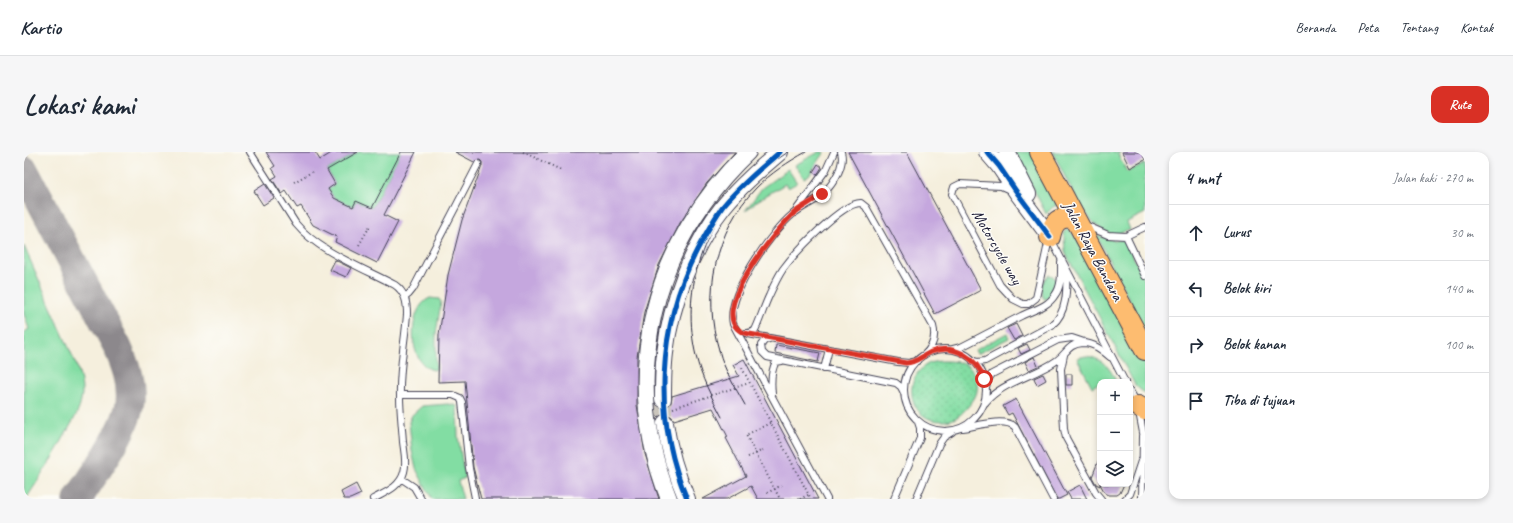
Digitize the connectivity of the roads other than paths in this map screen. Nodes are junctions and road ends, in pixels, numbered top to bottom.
1 (250, 152) edge
2 (748, 152) edge
3 (780, 152) edge
4 (834, 152) edge
5 (840, 152) edge
6 (987, 152) edge
7 (1007, 152) edge
8 (1040, 152) edge
9 (478, 164) dead end
10 (1018, 194) junction
11 (793, 214) junction
12 (1076, 220) junction
13 (1145, 227) edge
14 (1126, 236) junction
15 (1050, 237) junction
16 (1060, 258) junction
17 (1065, 268) junction
18 (1145, 276) edge
19 (405, 297) junction
20 (735, 327) junction
21 (746, 333) junction
22 (773, 339) junction
23 (1090, 344) junction
24 (828, 349) junction
25 (950, 350) junction
26 (1145, 350) edge
27 (1064, 354) junction
28 (924, 355) junction
29 (917, 360) junction
30 (972, 360) junction
31 (1113, 360) junction
32 (783, 361) junction
33 (824, 369) junction
34 (1123, 379) edge
35 (986, 388) junction
36 (400, 395) junction
37 (905, 396) junction
38 (773, 398) junction
39 (1140, 406) edge
40 (982, 408) junction
41 (916, 419) junction
42 (959, 429) junction
43 (1144, 438) edge
44 (1143, 455) junction
45 (402, 479) junction
46 (475, 498) dead end
47 (374, 499) edge
48 (421, 499) edge
49 (669, 499) edge
50 (687, 499) edge
51 (828, 499) edge
52 (894, 499) edge
53 (916, 499) edge
54 (1053, 499) edge
55 (1101, 499) edge
56 (1125, 499) edge
57 (1142, 499) edge

1 - 19 lane
2 - 49 street
3 - 50 street
4 - 11 lane
5 - 11 lane
6 - 10 street
7 - 15 street
8 - 12 main road, Jalan Raya Bandara
9 - 19 lane
10 - 15 street
10 - 15 lane, Motorcycle way
11 - 20 lane
12 - 14 lane
12 - 15 main road
12 - 26 main road, Jalan Raya Bandara
13 - 14 lane
14 - 18 lane
15 - 16 lane
16 - 17 lane
16 - 25 lane
17 - 30 lane
17 - 31 lane
19 - 36 lane
20 - 21 lane
20 - 38 lane
21 - 22 lane
21 - 28 lane
22 - 24 lane
22 - 32 lane
23 - 27 lane
23 - 31 lane
23 - 35 lane
24 - 29 lane
24 - 33 lane
25 - 28 lane
25 - 30 lane
27 - 40 lane
27 - 55 lane
28 - 29 lane
29 - 37 lane
30 - 35 lane
31 - 34 lane
32 - 33 lane
32 - 38 lane
33 - 37 lane
35 - 40 lane
36 - 45 lane
36 - 46 lane
37 - 41 lane
38 - 51 lane
39 - 43 lane
40 - 42 lane
41 - 42 lane
41 - 52 lane
42 - 53 lane
42 - 54 lane
43 - 44 lane
44 - 56 lane
44 - 57 lane
45 - 47 lane
45 - 48 lane

